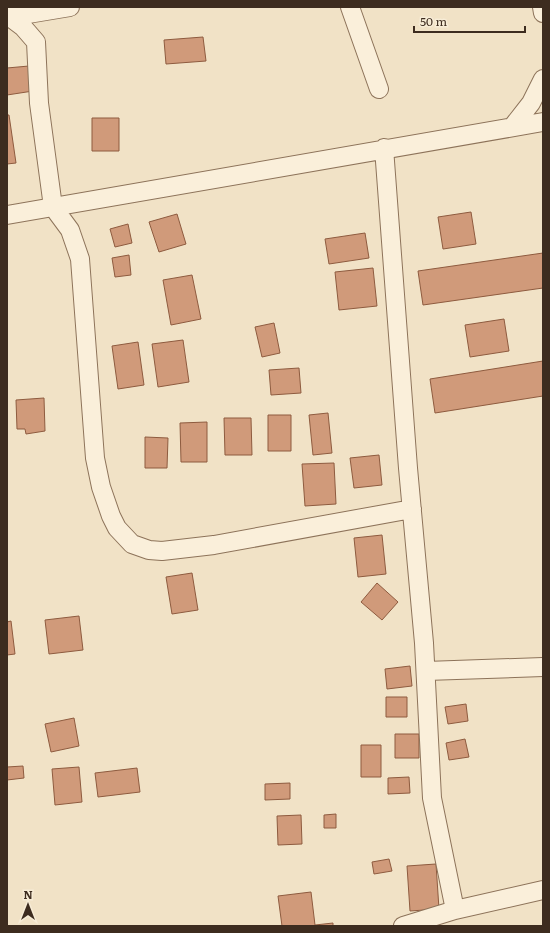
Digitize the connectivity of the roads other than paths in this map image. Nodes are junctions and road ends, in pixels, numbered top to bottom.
1 (70, 7) edge
2 (350, 7) edge
3 (542, 7) edge
4 (543, 13) edge
5 (8, 16) edge
6 (543, 79) edge
7 (379, 89) dead end
8 (543, 122) edge
9 (513, 126) junction
10 (384, 148) junction
11 (53, 207) junction
12 (7, 215) edge
13 (412, 509) junction
14 (543, 667) edge
15 (426, 671) junction
16 (543, 890) edge
17 (455, 910) junction
18 (403, 926) edge

1 - 5 street
2 - 7 street
3 - 4 street
5 - 11 street
6 - 9 street
8 - 9 street
9 - 10 street
10 - 11 street
10 - 13 street
11 - 12 street
11 - 13 street
13 - 15 street
14 - 15 street
15 - 17 street
16 - 17 street
17 - 18 street

